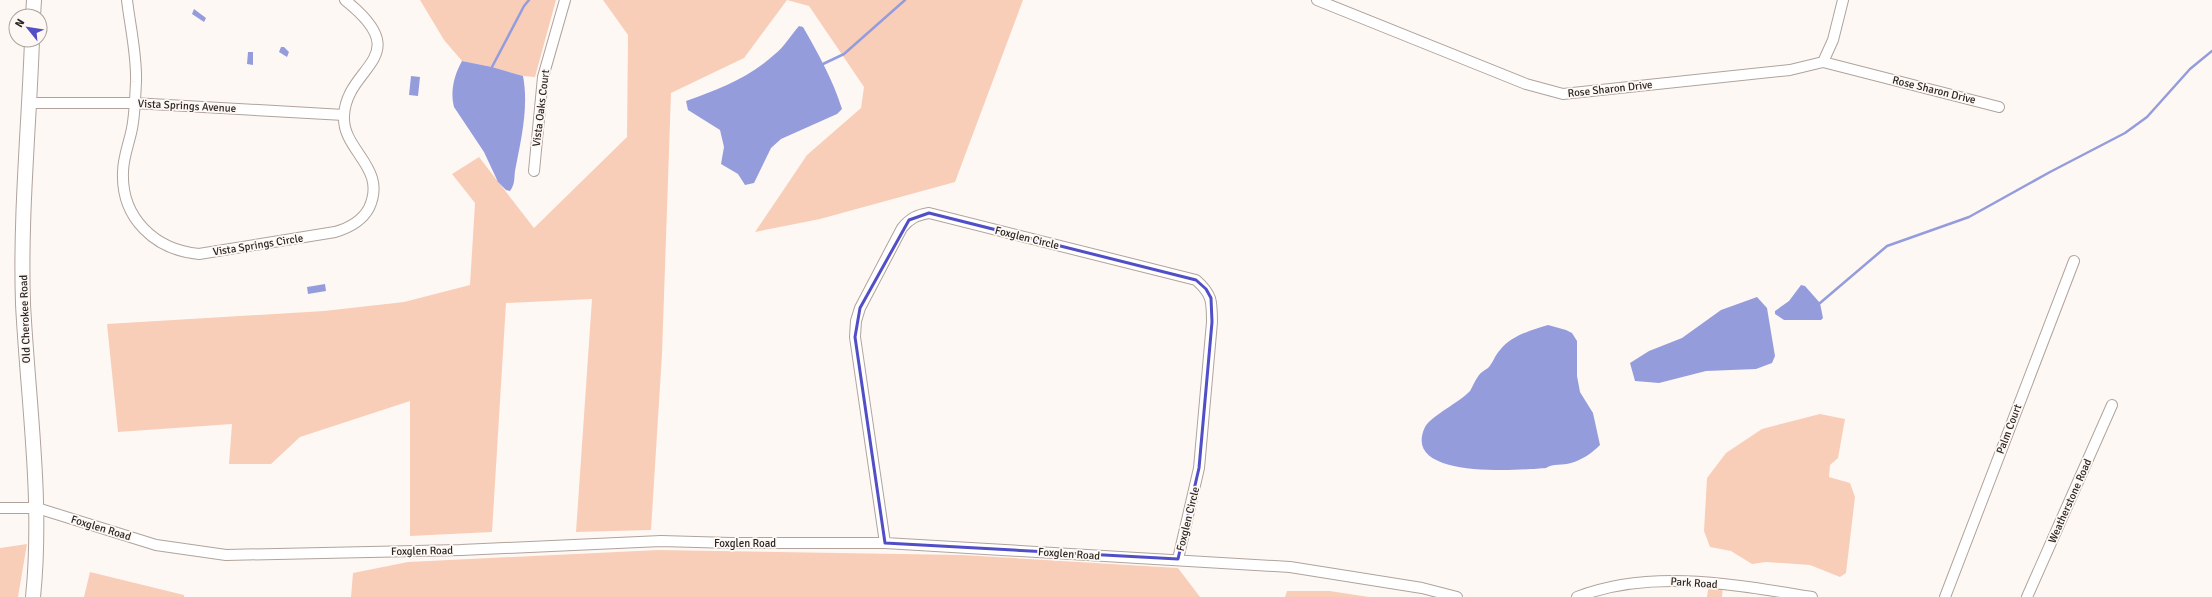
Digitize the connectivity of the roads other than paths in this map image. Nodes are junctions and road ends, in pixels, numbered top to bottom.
1 (126, 0) edge
2 (345, 0) edge
3 (565, 0) edge
4 (1317, 0) edge
5 (1844, 0) edge
6 (32, 48) edge
7 (1823, 62) junction
8 (30, 103) junction
9 (133, 103) junction
10 (1999, 107) dead end
11 (344, 115) junction
12 (534, 171) dead end
13 (2074, 261) dead end
14 (2112, 405) dead end
15 (0, 508) edge
16 (37, 508) junction
17 (885, 543) junction
18 (1178, 560) junction
19 (33, 597) edge
20 (1457, 597) edge
21 (1577, 597) edge
22 (1812, 597) edge
23 (1945, 597) edge
24 (2027, 597) edge

1 - 9 street, Vista Springs Circle
2 - 11 street, Vista Springs Circle
3 - 12 street, Vista Oaks Court
4 - 7 street, Rose Sharon Drive
5 - 7 street
6 - 8 street, Old Cherokee Road
7 - 10 street, Rose Sharon Drive
8 - 9 street, Vista Springs Avenue
8 - 16 street, Old Cherokee Road
9 - 11 street, Vista Springs Avenue
9 - 11 street, Vista Springs Circle
13 - 23 street, Palm Court
14 - 24 street, Weatherstone Road
15 - 16 street, Foxglen Road
16 - 17 street, Foxglen Road
16 - 19 street, Old Cherokee Road
17 - 18 street, Foxglen Road
17 - 18 street, Foxglen Circle
18 - 20 street, Foxglen Road
21 - 22 street, Park Road

